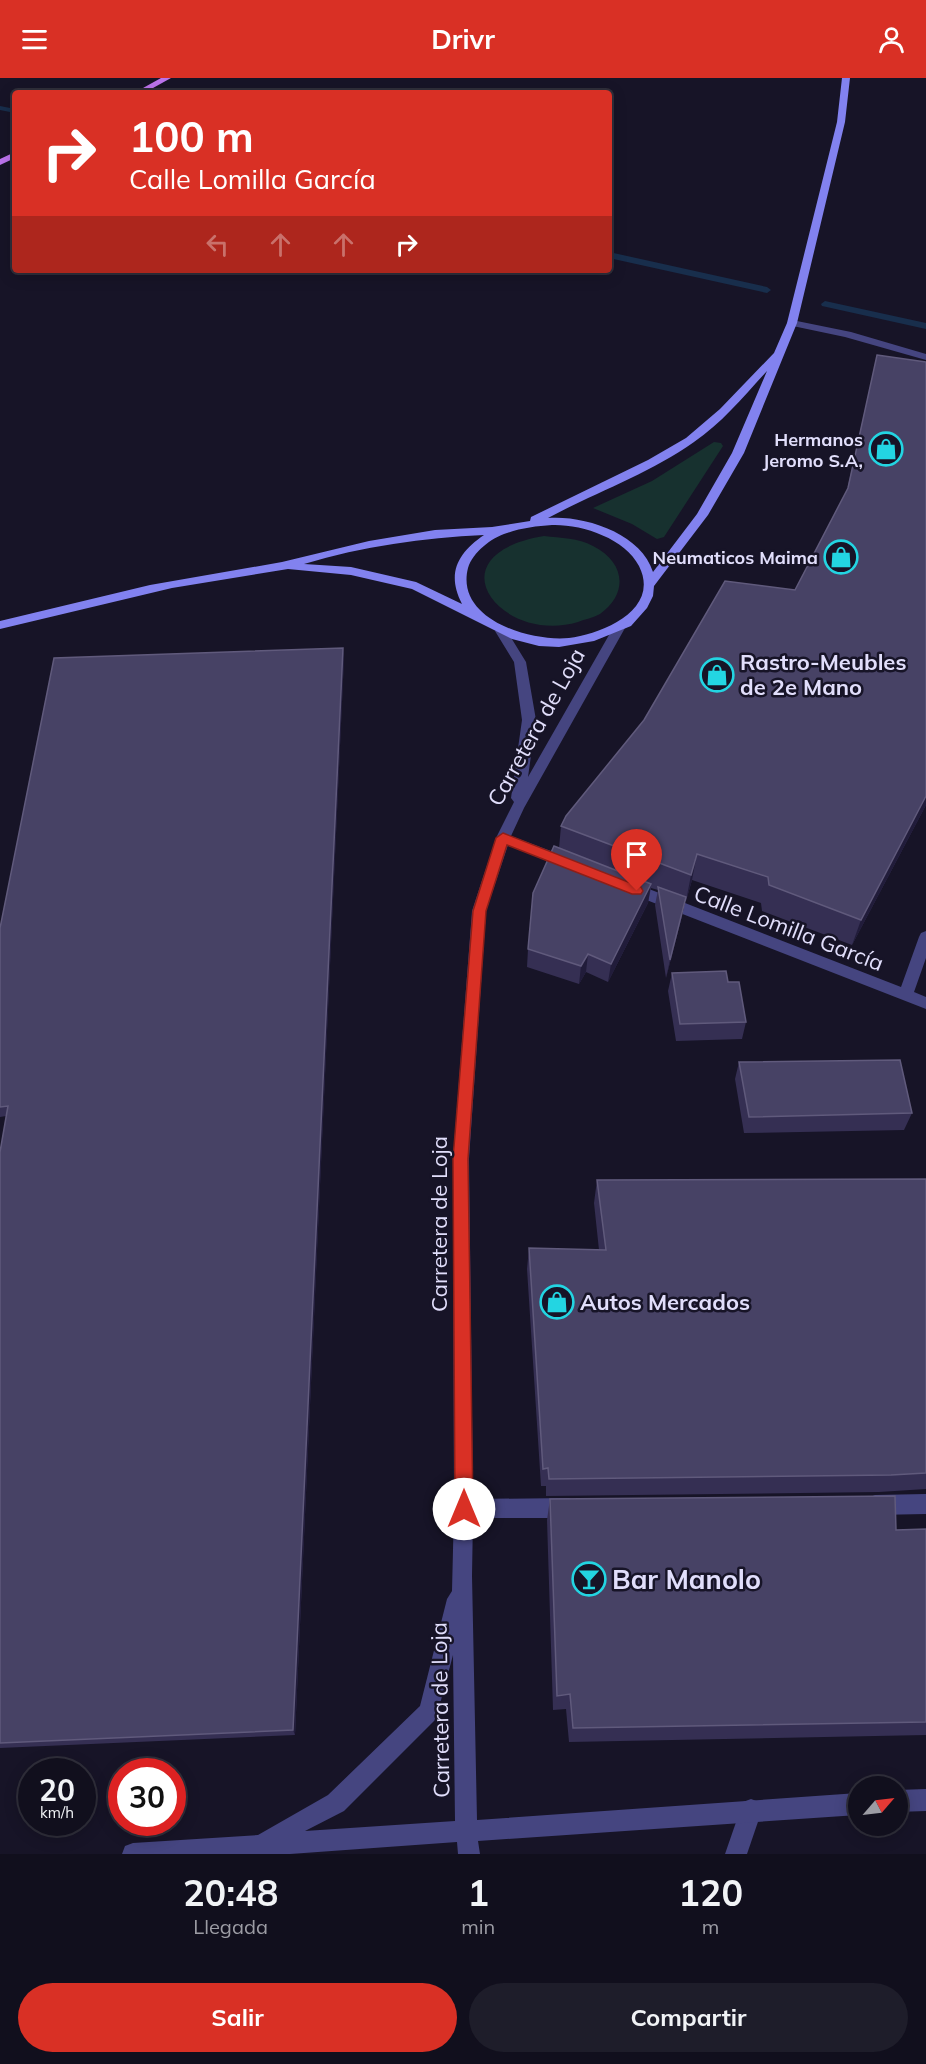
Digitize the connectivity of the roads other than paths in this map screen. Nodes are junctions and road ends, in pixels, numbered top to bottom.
1 (167, 78) edge
2 (846, 78) edge
3 (144, 90) edge
4 (792, 324) junction
5 (781, 350) junction
6 (926, 357) edge
7 (530, 522) junction
8 (502, 530) junction
9 (284, 566) junction
10 (649, 585) junction
11 (41, 614) junction
12 (478, 617) junction
13 (0, 625) edge
14 (619, 628) junction
15 (501, 631) junction
16 (0, 636) edge
17 (517, 808) junction
18 (503, 838) junction
19 (581, 869) edge
20 (614, 882) edge
21 (926, 937) edge
22 (905, 996) junction
23 (926, 1003) edge
24 (926, 1504) edge
25 (855, 1505) edge
26 (582, 1508) edge
27 (464, 1509) junction
28 (462, 1576) junction
29 (926, 1800) edge
30 (908, 1801) edge
31 (848, 1805) edge
32 (751, 1810) junction
33 (466, 1830) junction
34 (265, 1849) edge
35 (133, 1854) edge
36 (469, 1854) edge
37 (736, 1854) edge

1 - 3 main road
2 - 4 street
4 - 5 street
4 - 6 street
5 - 7 street
5 - 10 street
7 - 8 street
7 - 10 street
8 - 9 street
8 - 12 street
9 - 11 street
9 - 12 street
10 - 14 street
11 - 13 street
11 - 16 street
12 - 15 street
14 - 15 street
14 - 17 street, Carretera de Loja
15 - 17 street
17 - 18 street, Carretera de Loja
18 - 19 street
18 - 27 street, Carretera de Loja
20 - 22 street, Calle Lomilla García
21 - 22 street
22 - 23 street, Calle Lomilla García
24 - 25 street
26 - 27 street
27 - 28 street, Carretera de Loja
28 - 33 street, Carretera de Loja
28 - 34 street
29 - 30 street
31 - 32 street
32 - 33 street
32 - 37 street
33 - 34 street
33 - 36 street, Carretera de Loja
34 - 35 street

